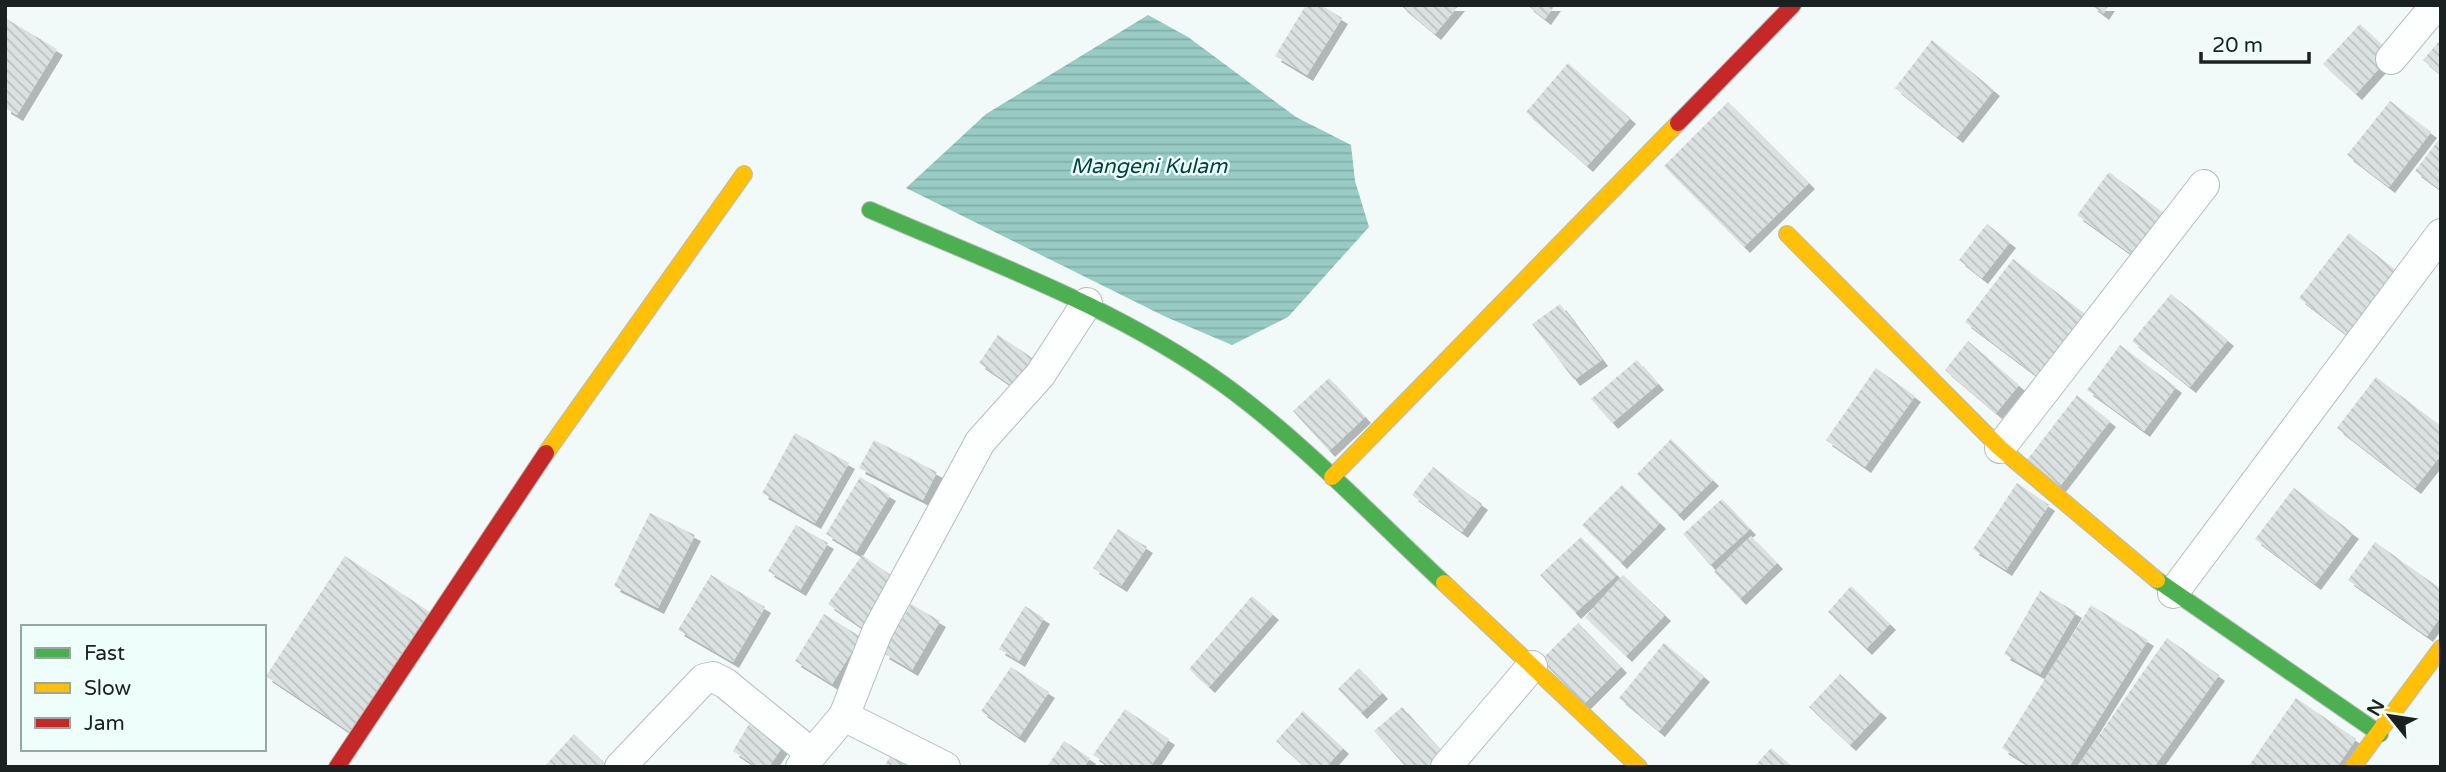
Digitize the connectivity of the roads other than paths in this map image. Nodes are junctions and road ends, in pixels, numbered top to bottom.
1 (1793, 5) edge
2 (2436, 5) edge
3 (2391, 58) dead end
4 (744, 174) dead end
5 (2204, 185) dead end
6 (870, 210) dead end
7 (1787, 234) dead end
8 (2441, 234) edge
9 (1087, 303) junction
10 (2000, 447) junction
11 (1332, 477) junction
12 (2173, 593) junction
13 (2441, 648) edge
14 (1532, 666) junction
15 (844, 716) junction
16 (2380, 734) junction
17 (806, 760) edge
18 (337, 767) edge
19 (621, 767) edge
20 (945, 767) edge
21 (1446, 767) edge
22 (1639, 767) edge
23 (2353, 767) edge

1 - 11 street
2 - 3 street
4 - 18 street
5 - 10 street
6 - 9 street
7 - 10 street
8 - 12 street
9 - 11 street
9 - 15 street
10 - 12 street
11 - 14 street
12 - 16 street
13 - 16 street
14 - 21 street
14 - 22 street
15 - 17 street
15 - 20 street
16 - 23 street
17 - 19 street

